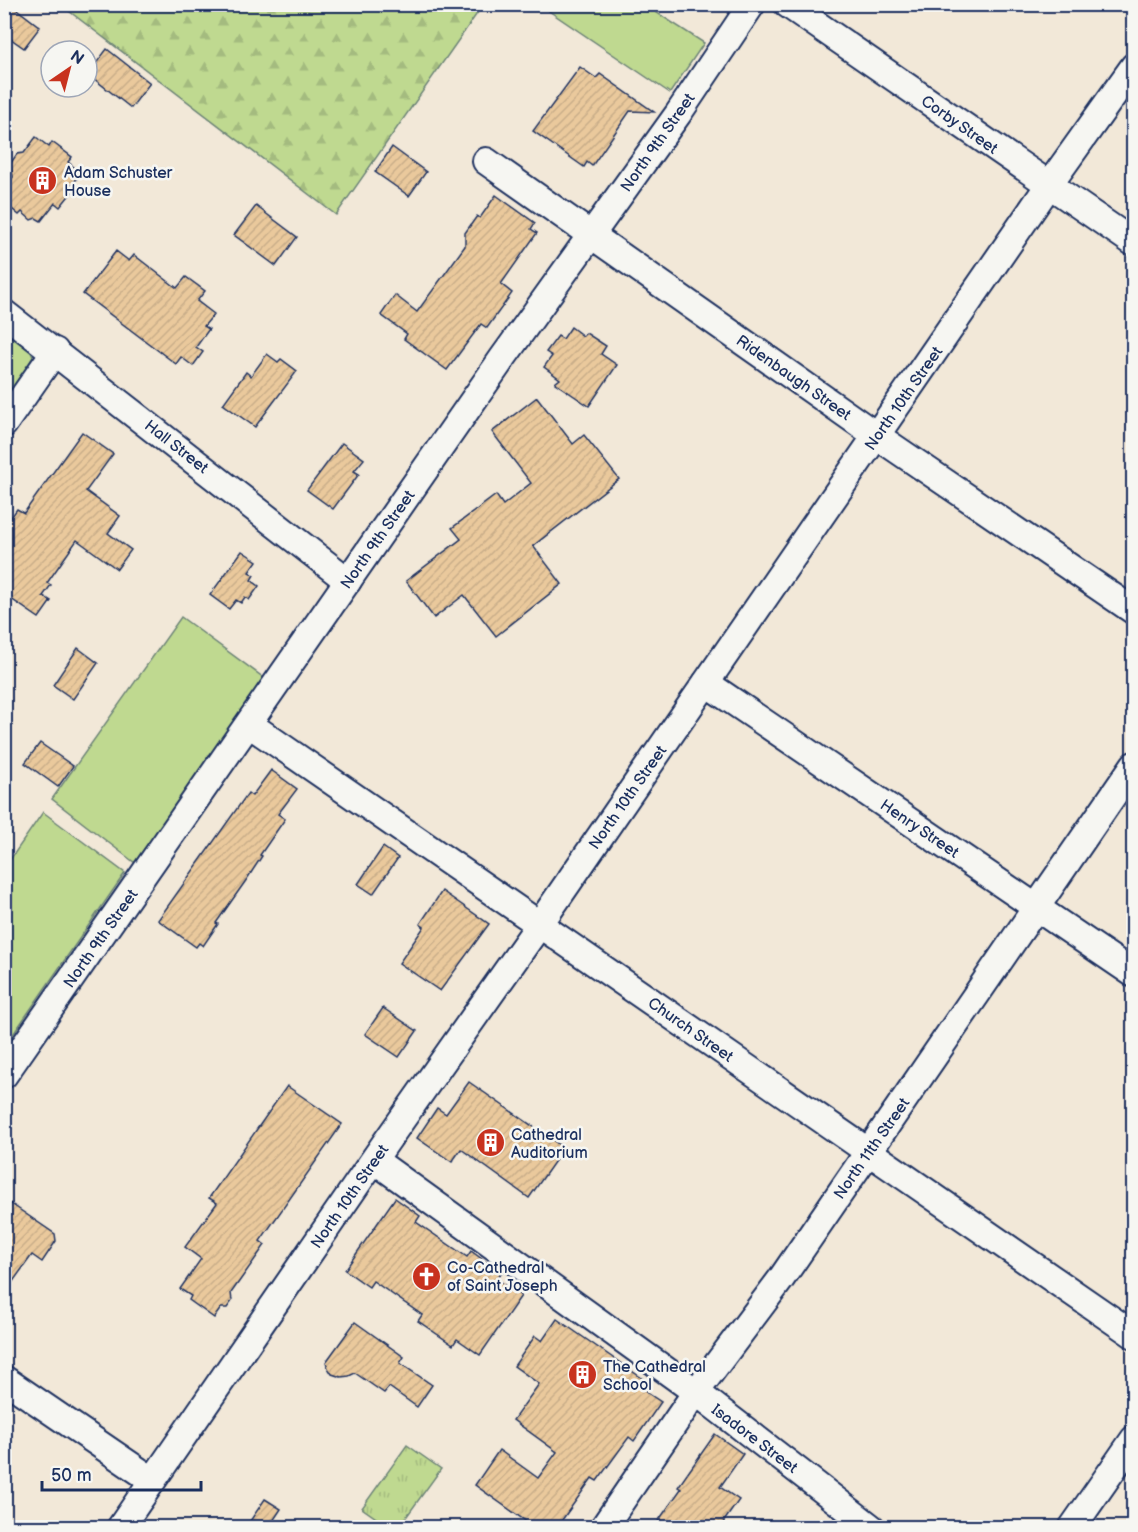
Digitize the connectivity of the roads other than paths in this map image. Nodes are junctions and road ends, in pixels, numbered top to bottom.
1 (752, 4) edge
2 (787, 4) edge
3 (1134, 66) edge
4 (486, 162) dead end
5 (1049, 185) junction
6 (591, 234) junction
7 (1134, 243) edge
8 (4, 313) edge
9 (54, 351) junction
10 (4, 424) edge
11 (877, 436) junction
12 (348, 580) junction
13 (1134, 611) edge
14 (706, 683) junction
15 (249, 724) junction
16 (1134, 765) edge
17 (1036, 908) junction
18 (539, 924) junction
19 (1134, 974) edge
20 (4, 1075) edge
21 (868, 1151) junction
22 (374, 1160) junction
23 (1134, 1335) edge
24 (4, 1379) edge
25 (696, 1392) junction
26 (1134, 1439) edge
27 (152, 1480) junction
28 (120, 1527) edge
29 (603, 1527) edge
30 (872, 1527) edge
31 (1072, 1527) edge

1 - 6 street, North 9th Street
2 - 5 street, Corby Street
3 - 5 street, North 10th Street
4 - 6 street, Ridenbaugh Street
5 - 7 street, Corby Street
5 - 11 street, North 10th Street
6 - 11 street, Ridenbaugh Street
6 - 12 street, North 9th Street
8 - 9 street, Hall Street
9 - 10 street
9 - 12 street, Hall Street
11 - 13 street, Ridenbaugh Street
11 - 14 street, North 10th Street
12 - 15 street, North 9th Street
14 - 17 street, Henry Street
14 - 18 street, North 10th Street
15 - 18 street, Church Street
15 - 20 street, North 9th Street
16 - 17 street, North 11th Street
17 - 19 street, Henry Street
17 - 21 street, North 11th Street
18 - 21 street, Church Street
18 - 22 street, North 10th Street
21 - 23 street, Church Street
21 - 25 street, North 11th Street
22 - 25 street, Isadore Street
22 - 27 street, North 10th Street
24 - 27 street
25 - 29 street, North 11th Street
25 - 30 street, Isadore Street
26 - 31 street
27 - 28 street, North 10th Street

